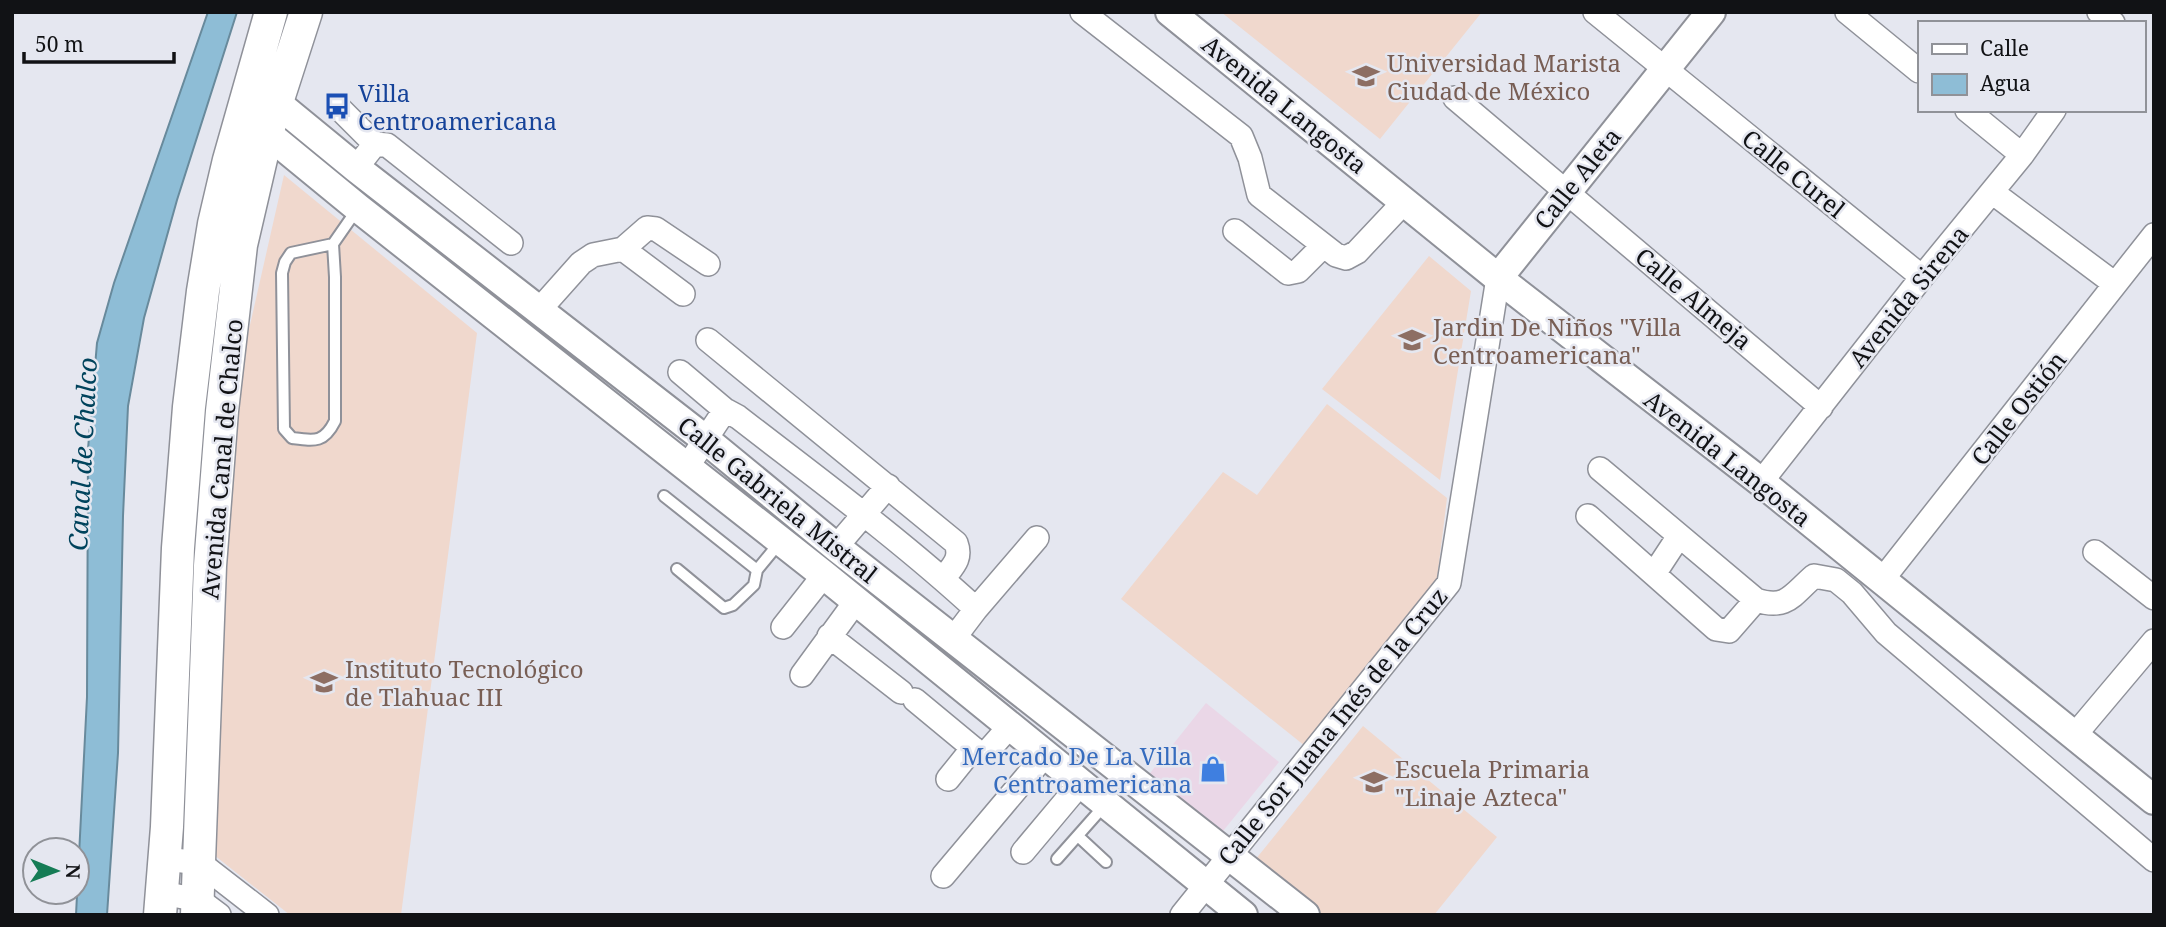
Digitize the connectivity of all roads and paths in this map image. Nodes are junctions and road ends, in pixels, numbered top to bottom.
1 (271, 12) edge
2 (306, 12) edge
3 (1082, 12) edge
4 (1170, 12) edge
5 (1595, 12) edge
6 (1711, 12) edge
7 (1847, 12) edge
8 (1665, 69) junction
9 (1918, 70) edge
10 (246, 98) junction
11 (1455, 98) dead end
12 (276, 102) junction
13 (337, 106) dead end
14 (1969, 112) edge
15 (2053, 112) edge
16 (267, 133) junction
17 (375, 144) junction
18 (2022, 155) junction
19 (356, 168) junction
20 (1566, 190) junction
21 (1992, 192) junction
22 (1405, 201) junction
23 (358, 208) junction
24 (1235, 230) dead end
25 (2154, 234) edge
26 (511, 243) dead end
27 (333, 244) junction
28 (1323, 246) junction
29 (623, 249) junction
30 (708, 264) dead end
31 (1922, 277) junction
32 (1497, 278) junction
33 (2115, 284) junction
34 (683, 294) dead end
35 (540, 310) junction
36 (708, 340) dead end
37 (680, 372) dead end
38 (761, 385) junction
39 (1821, 407) junction
40 (732, 414) junction
41 (706, 440) junction
42 (687, 467) junction
43 (1600, 469) dead end
44 (1761, 482) junction
45 (888, 486) junction
46 (664, 496) dead end
47 (863, 514) junction
48 (1588, 516) dead end
49 (1679, 536) junction
50 (1037, 538) dead end
51 (780, 542) junction
52 (836, 547) junction
53 (2095, 552) dead end
54 (677, 569) dead end
55 (757, 570) junction
56 (1654, 574) junction
57 (824, 575) junction
58 (943, 579) junction
59 (1882, 580) junction
60 (2154, 598) edge
61 (1756, 600) junction
62 (856, 601) junction
63 (976, 609) junction
64 (783, 626) dead end
65 (829, 636) junction
66 (954, 638) junction
67 (2154, 641) edge
68 (802, 675) dead end
69 (1010, 726) junction
70 (2074, 736) junction
71 (973, 748) junction
72 (1045, 755) junction
73 (948, 779) dead end
74 (1080, 784) junction
75 (2154, 800) edge
76 (1106, 804) junction
77 (1079, 837) junction
78 (1023, 852) dead end
79 (1229, 853) junction
80 (165, 859) junction
81 (1057, 859) dead end
82 (2154, 860) edge
83 (1106, 862) dead end
84 (200, 863) junction
85 (943, 876) dead end
86 (1205, 885) junction
87 (161, 904) edge
88 (205, 910) edge
89 (267, 915) edge
90 (1182, 915) edge
91 (1243, 915) edge
92 (1305, 915) edge

1 - 10 main road, Avenida Canal de Chalco
2 - 12 main road, Avenida Canal de Chalco
3 - 28 street
4 - 22 street, Avenida Langosta
5 - 8 street, Calle Curel
6 - 8 street, Calle Aleta
7 - 9 street
8 - 20 street, Calle Aleta
8 - 31 street, Calle Curel
10 - 12 street, Calle Gabriela Mistral
10 - 16 street, Calle Gabriela Mistral
10 - 80 main road, Avenida Canal de Chalco
11 - 20 street, Calle Almeja
12 - 16 main road, Avenida Canal de Chalco
12 - 19 street, Calle Gabriela Mistral
13 - 17 street
14 - 18 street
15 - 18 street, Avenida Sirena
16 - 23 street, Calle Gabriela Mistral
16 - 84 main road, Avenida Canal de Chalco
17 - 19 street
17 - 26 street
18 - 21 street, Avenida Sirena
19 - 35 street, Calle Gabriela Mistral
20 - 32 street, Calle Aleta
20 - 39 street, Calle Almeja
21 - 31 street, Avenida Sirena
21 - 33 street
22 - 28 street
22 - 32 street, Avenida Langosta
23 - 27 lane
23 - 42 street, Calle Gabriela Mistral
24 - 28 street
25 - 33 street, Calle Ostión
27 - 27 lane
29 - 30 street
29 - 34 street
29 - 35 street
31 - 39 street, Avenida Sirena
32 - 44 street, Avenida Langosta
32 - 79 street, Calle Sor Juana Inés de la Cruz
33 - 59 street, Calle Ostión
35 - 41 street, Calle Gabriela Mistral
36 - 38 street
37 - 40 street
38 - 40 street
38 - 45 street
39 - 44 street, Avenida Sirena
40 - 41 street
40 - 47 street
41 - 42 street
41 - 52 street, Calle Gabriela Mistral
42 - 51 street, Calle Gabriela Mistral
43 - 49 street
44 - 59 street, Avenida Langosta
45 - 47 street
45 - 58 street
46 - 55 lane
47 - 52 street
47 - 58 street
48 - 56 street
49 - 56 street
49 - 61 street
50 - 63 street
51 - 55 lane
51 - 57 street, Calle Gabriela Mistral
52 - 66 street, Calle Gabriela Mistral
53 - 60 street
54 - 55 lane
56 - 61 street
57 - 62 street, Calle Gabriela Mistral
57 - 64 street
58 - 63 street
59 - 70 street, Avenida Langosta
61 - 82 street
62 - 65 street
62 - 69 street, Calle Gabriela Mistral
63 - 66 street
65 - 68 street
65 - 71 street
66 - 79 street, Calle Gabriela Mistral
67 - 70 street
69 - 71 street
69 - 72 street, Calle Gabriela Mistral
70 - 75 street, Avenida Langosta
71 - 73 street
72 - 74 street, Calle Gabriela Mistral
72 - 85 street
74 - 76 street, Calle Gabriela Mistral
74 - 78 street
76 - 77 lane
76 - 86 street, Calle Gabriela Mistral
77 - 81 lane
77 - 83 lane
79 - 86 street, Calle Sor Juana Inés de la Cruz
79 - 92 street, Calle Gabriela Mistral
80 - 84 street
80 - 87 main road, Avenida Canal de Chalco
84 - 88 main road, Avenida Canal de Chalco
84 - 89 street
86 - 90 street, Calle Sor Juana Inés de la Cruz
86 - 91 street, Calle Gabriela Mistral
87 - 88 street

